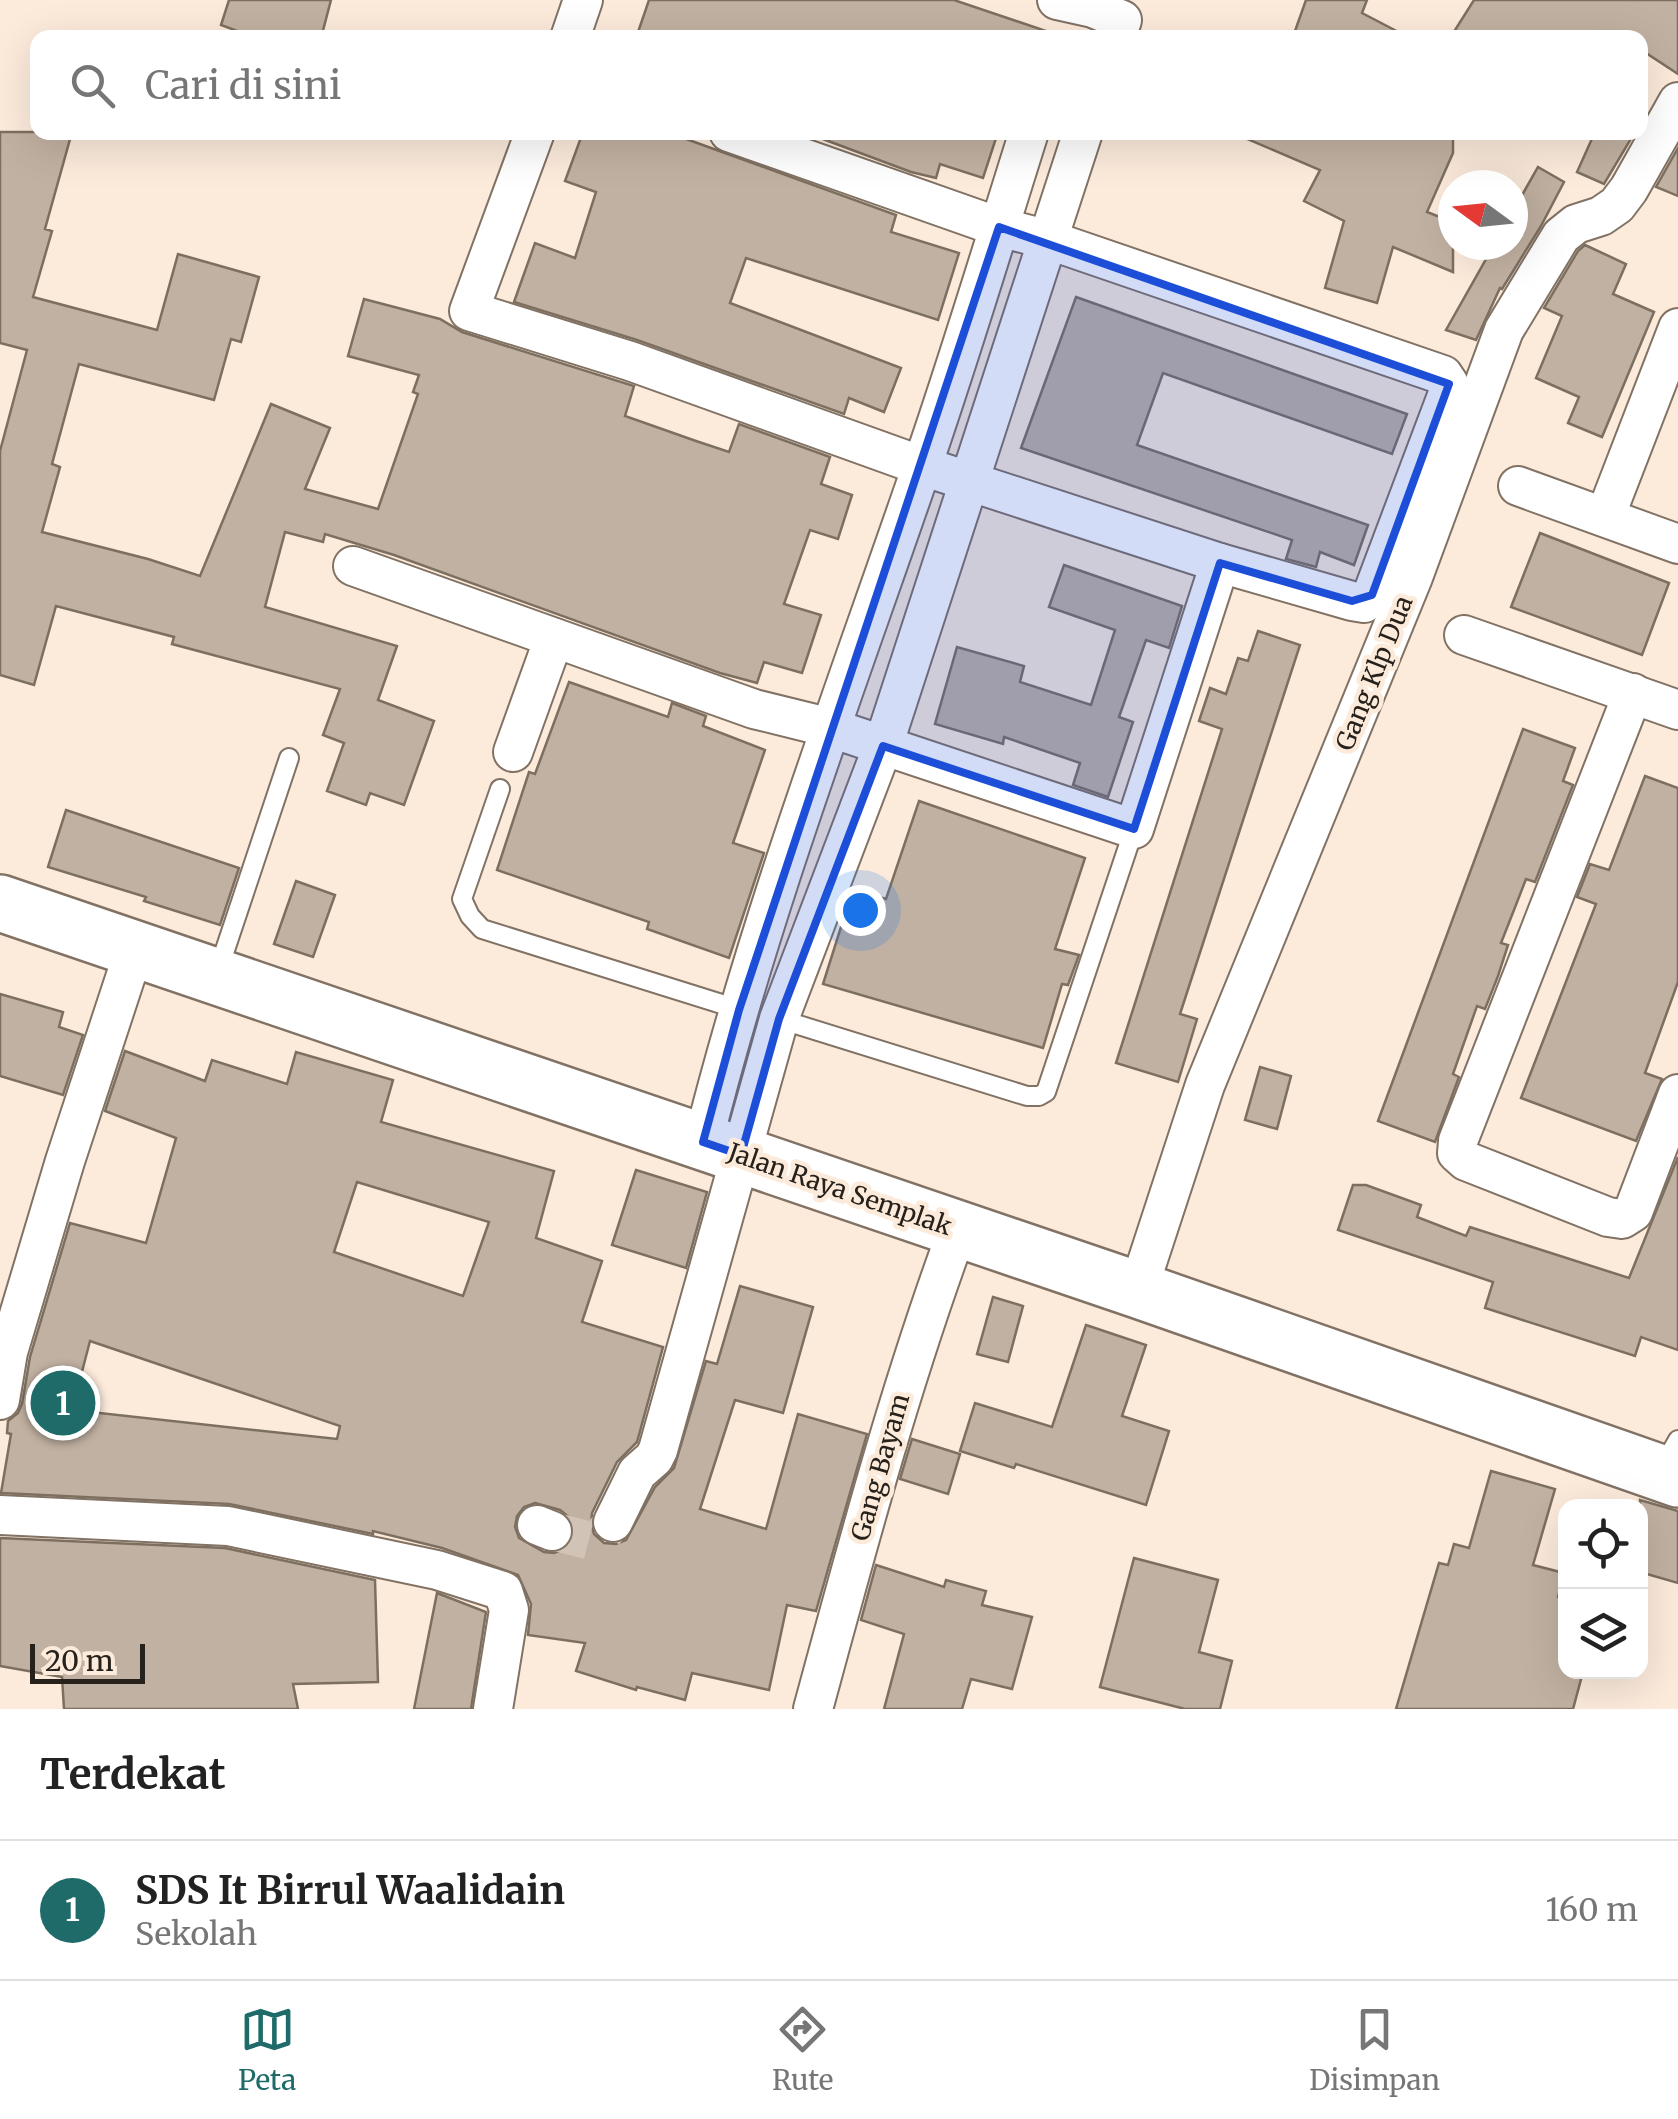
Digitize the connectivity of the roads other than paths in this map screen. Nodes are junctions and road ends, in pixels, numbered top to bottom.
1 (583, 0) edge
2 (1062, 14) edge
3 (573, 30) edge
4 (1119, 30) edge
5 (1678, 102) edge
6 (532, 140) edge
7 (752, 140) edge
8 (1026, 140) edge
9 (1080, 140) edge
10 (999, 227) junction
11 (1048, 240) junction
12 (1678, 328) edge
13 (922, 466) junction
14 (969, 481) junction
15 (1518, 486) dead end
16 (1606, 517) junction
17 (1678, 544) edge
18 (1220, 563) junction
19 (352, 566) dead end
20 (1464, 635) dead end
21 (554, 638) junction
22 (1633, 693) junction
23 (1678, 710) edge
24 (831, 728) junction
25 (883, 746) junction
26 (513, 752) dead end
27 (288, 758) dead end
28 (500, 788) dead end
29 (1134, 829) junction
30 (0, 903) edge
31 (135, 948) junction
32 (217, 976) junction
33 (739, 1010) junction
34 (779, 1019) junction
35 (1678, 1094) edge
36 (722, 1148) junction
37 (958, 1229) junction
38 (1138, 1290) junction
39 (0, 1400) edge
40 (1671, 1459) edge
41 (0, 1515) edge
42 (613, 1522) dead end
43 (493, 1709) edge
44 (813, 1709) edge

1 - 3 street
2 - 4 street
5 - 38 street, Gang Klp Dua
6 - 13 street
7 - 10 street
8 - 10 street
9 - 11 street
10 - 11 street
10 - 13 street
11 - 14 street
11 - 18 street
12 - 16 street
13 - 14 street
13 - 24 street
14 - 18 street
14 - 25 street
15 - 16 street
16 - 17 street
18 - 29 street
19 - 21 street
20 - 22 street
21 - 24 street
21 - 26 street
22 - 23 street
22 - 35 street
24 - 25 street
24 - 33 street
25 - 29 street
25 - 34 street
27 - 32 lane
28 - 33 lane
29 - 34 lane
30 - 31 main road, Jalan Raya Semplak
31 - 32 main road, Jalan Raya Semplak
31 - 39 street
32 - 36 main road, Jalan Raya Semplak
33 - 34 lane
33 - 36 street
34 - 36 street
36 - 37 main road, Jalan Raya Semplak
36 - 42 street
37 - 38 main road, Jalan Raya Semplak
37 - 44 street, Gang Bayam
38 - 40 main road, Jalan Raya Semplak
41 - 43 street

